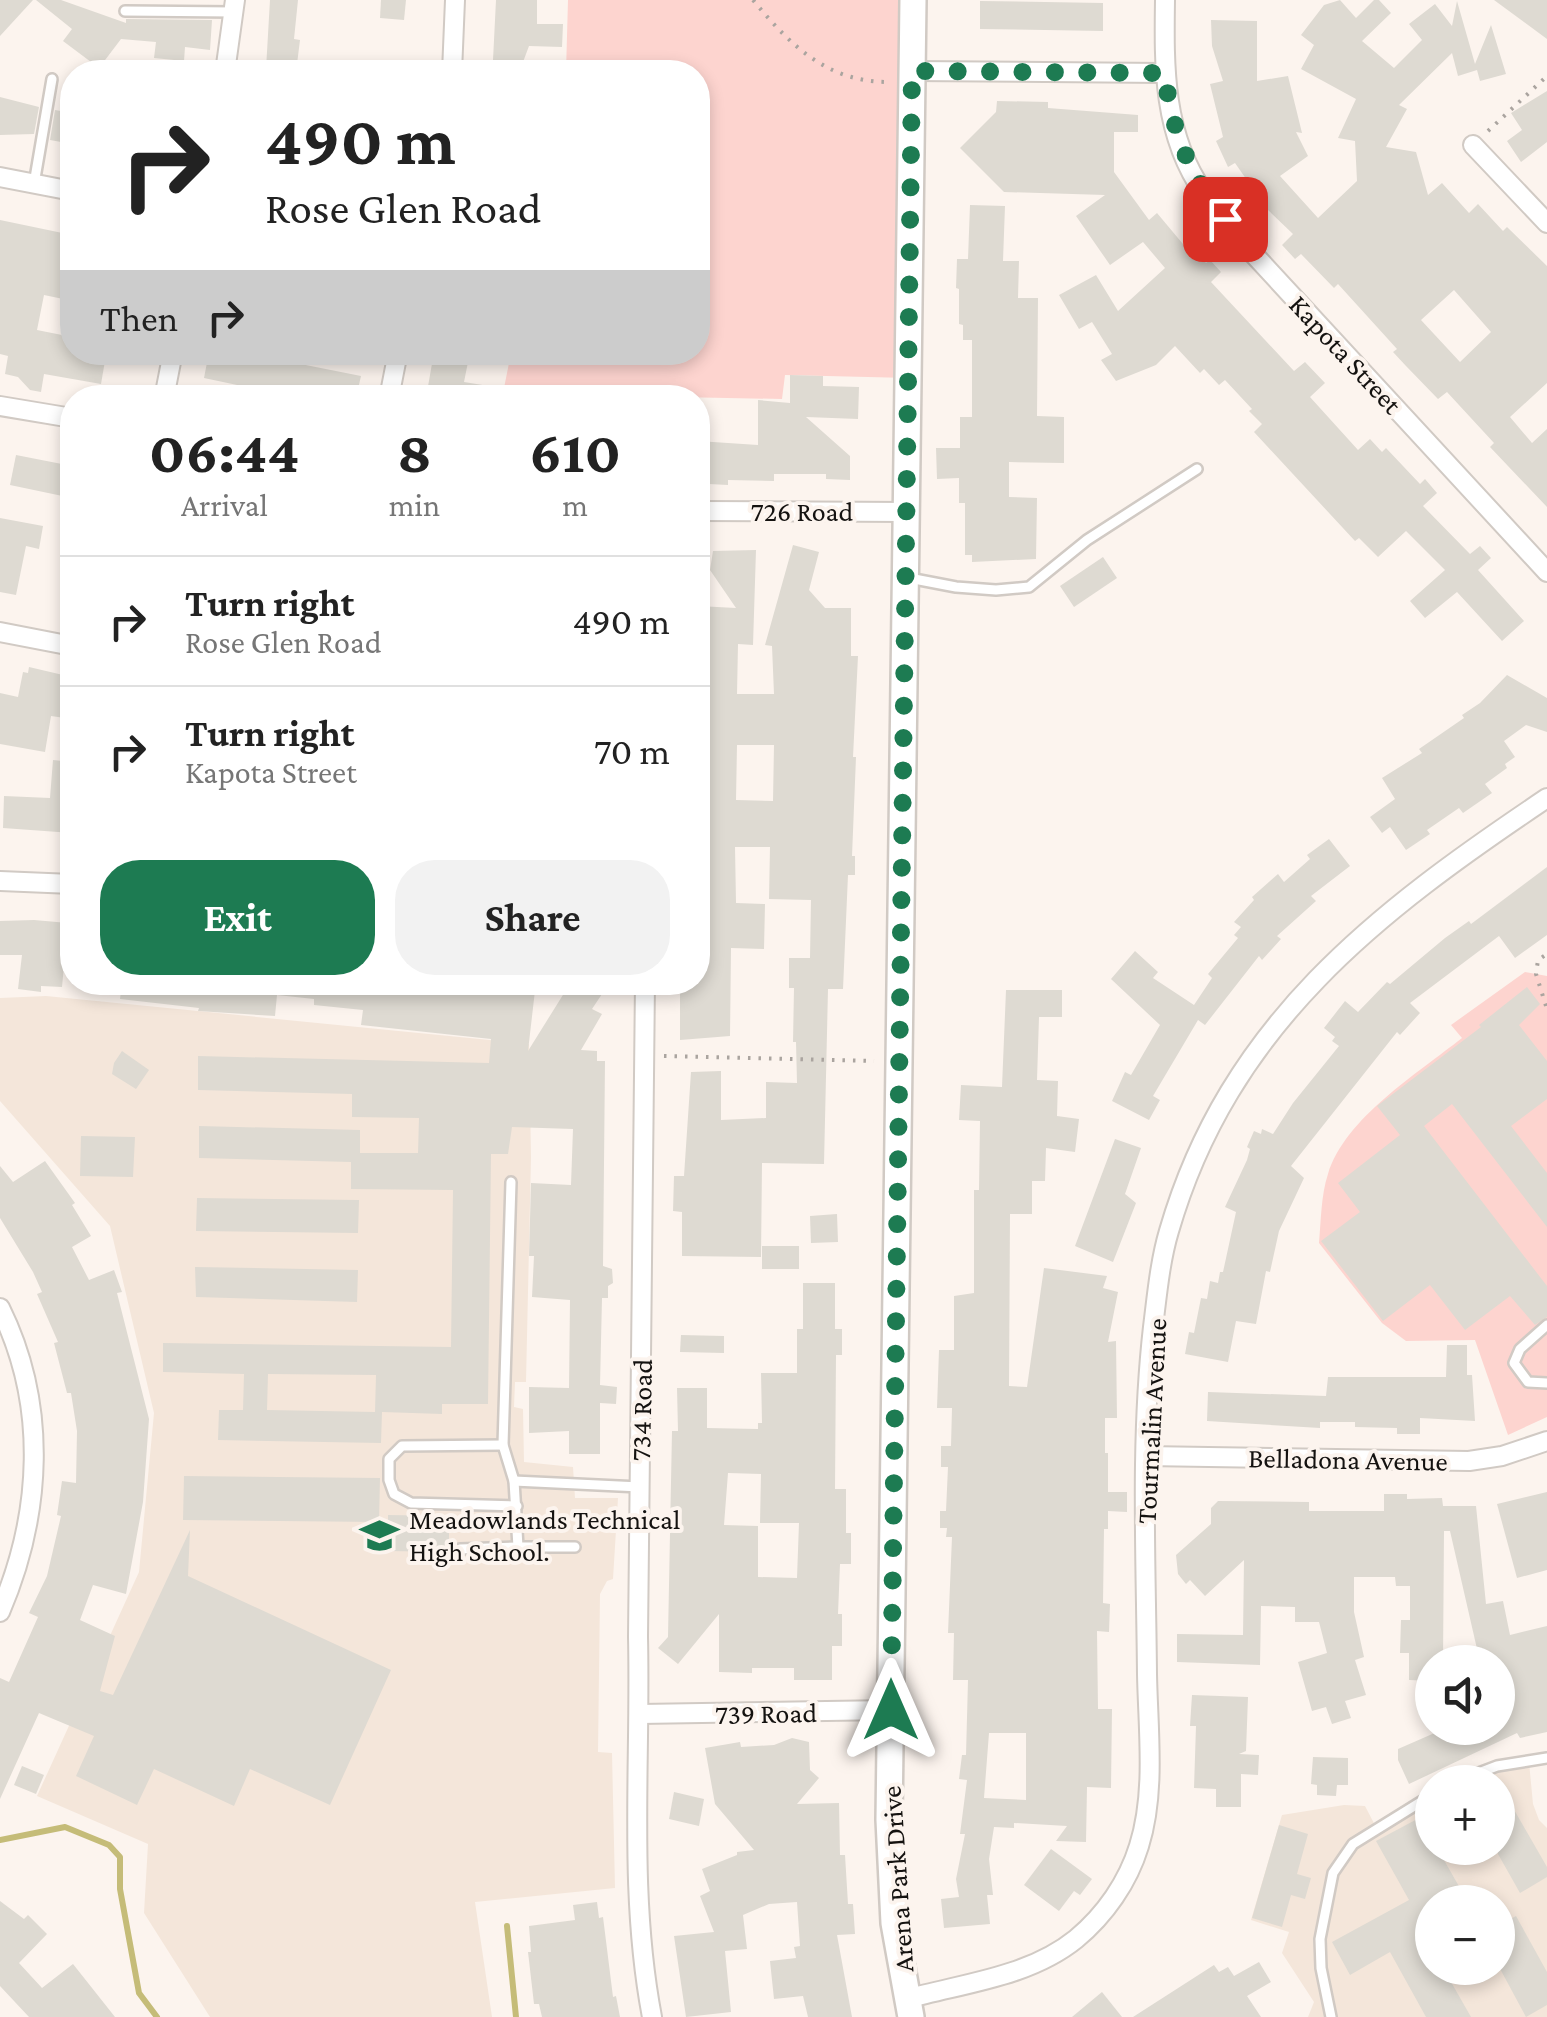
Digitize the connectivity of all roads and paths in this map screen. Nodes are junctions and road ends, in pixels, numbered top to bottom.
1 (455, 0) edge
2 (753, 0) edge
3 (913, 0) edge
4 (1166, 0) edge
5 (234, 6) edge
6 (124, 11) dead end
7 (227, 60) edge
8 (452, 60) edge
9 (1164, 73) junction
10 (912, 76) junction
11 (1547, 76) edge
12 (52, 78) dead end
13 (1472, 145) joint
14 (0, 178) edge
15 (34, 184) junction
16 (60, 189) edge
17 (1547, 223) edge
18 (0, 406) edge
19 (60, 416) edge
20 (1197, 469) dead end
21 (710, 511) edge
22 (907, 512) junction
23 (1547, 572) edge
24 (906, 577) junction
25 (0, 632) edge
26 (60, 644) edge
27 (1547, 798) edge
28 (0, 881) edge
29 (60, 884) edge
30 (1547, 954) edge
31 (645, 995) edge
32 (1546, 1006) edge
33 (644, 1056) junction
34 (899, 1061) junction
35 (511, 1182) dead end
36 (0, 1308) edge
37 (1547, 1325) edge
38 (1547, 1383) edge
39 (1547, 1441) edge
40 (503, 1445) junction
41 (1146, 1456) junction
42 (514, 1482) junction
43 (640, 1487) junction
44 (517, 1506) junction
45 (518, 1547) junction
46 (574, 1547) dead end
47 (460, 1549) dead end
48 (0, 1612) edge
49 (891, 1710) junction
50 (640, 1714) junction
51 (1547, 1758) edge
52 (1503, 1765) edge
53 (1415, 1806) edge
54 (909, 2008) edge
55 (652, 2017) edge
56 (1331, 2017) edge

1 - 8 street
2 - 10 path
3 - 10 street, Arena Park Drive
4 - 9 street, Kapota Street
5 - 6 lane
5 - 7 street
9 - 10 street
9 - 23 street, Kapota Street
10 - 22 street, Arena Park Drive
11 - 13 path
12 - 15 lane
13 - 17 street
14 - 15 street
15 - 16 street
18 - 19 street
20 - 24 lane
21 - 22 street, 726 Road
22 - 24 street, Arena Park Drive
24 - 34 street, Arena Park Drive
25 - 26 street
27 - 41 street, Tourmalin Avenue
28 - 29 street
30 - 32 path
31 - 33 street, 734 Road
33 - 34 path
33 - 43 street, 734 Road
34 - 49 street, Arena Park Drive
35 - 40 lane
36 - 48 street
37 - 38 lane
39 - 41 street, Belladona Avenue
40 - 42 lane
40 - 44 lane
41 - 54 street, Tourmalin Avenue
42 - 43 lane
42 - 44 lane
43 - 50 street, 734 Road
44 - 45 lane
45 - 46 lane
45 - 47 lane
49 - 50 street, 739 Road
49 - 54 street, Arena Park Drive
50 - 55 street, 734 Road
51 - 52 lane
53 - 56 lane

